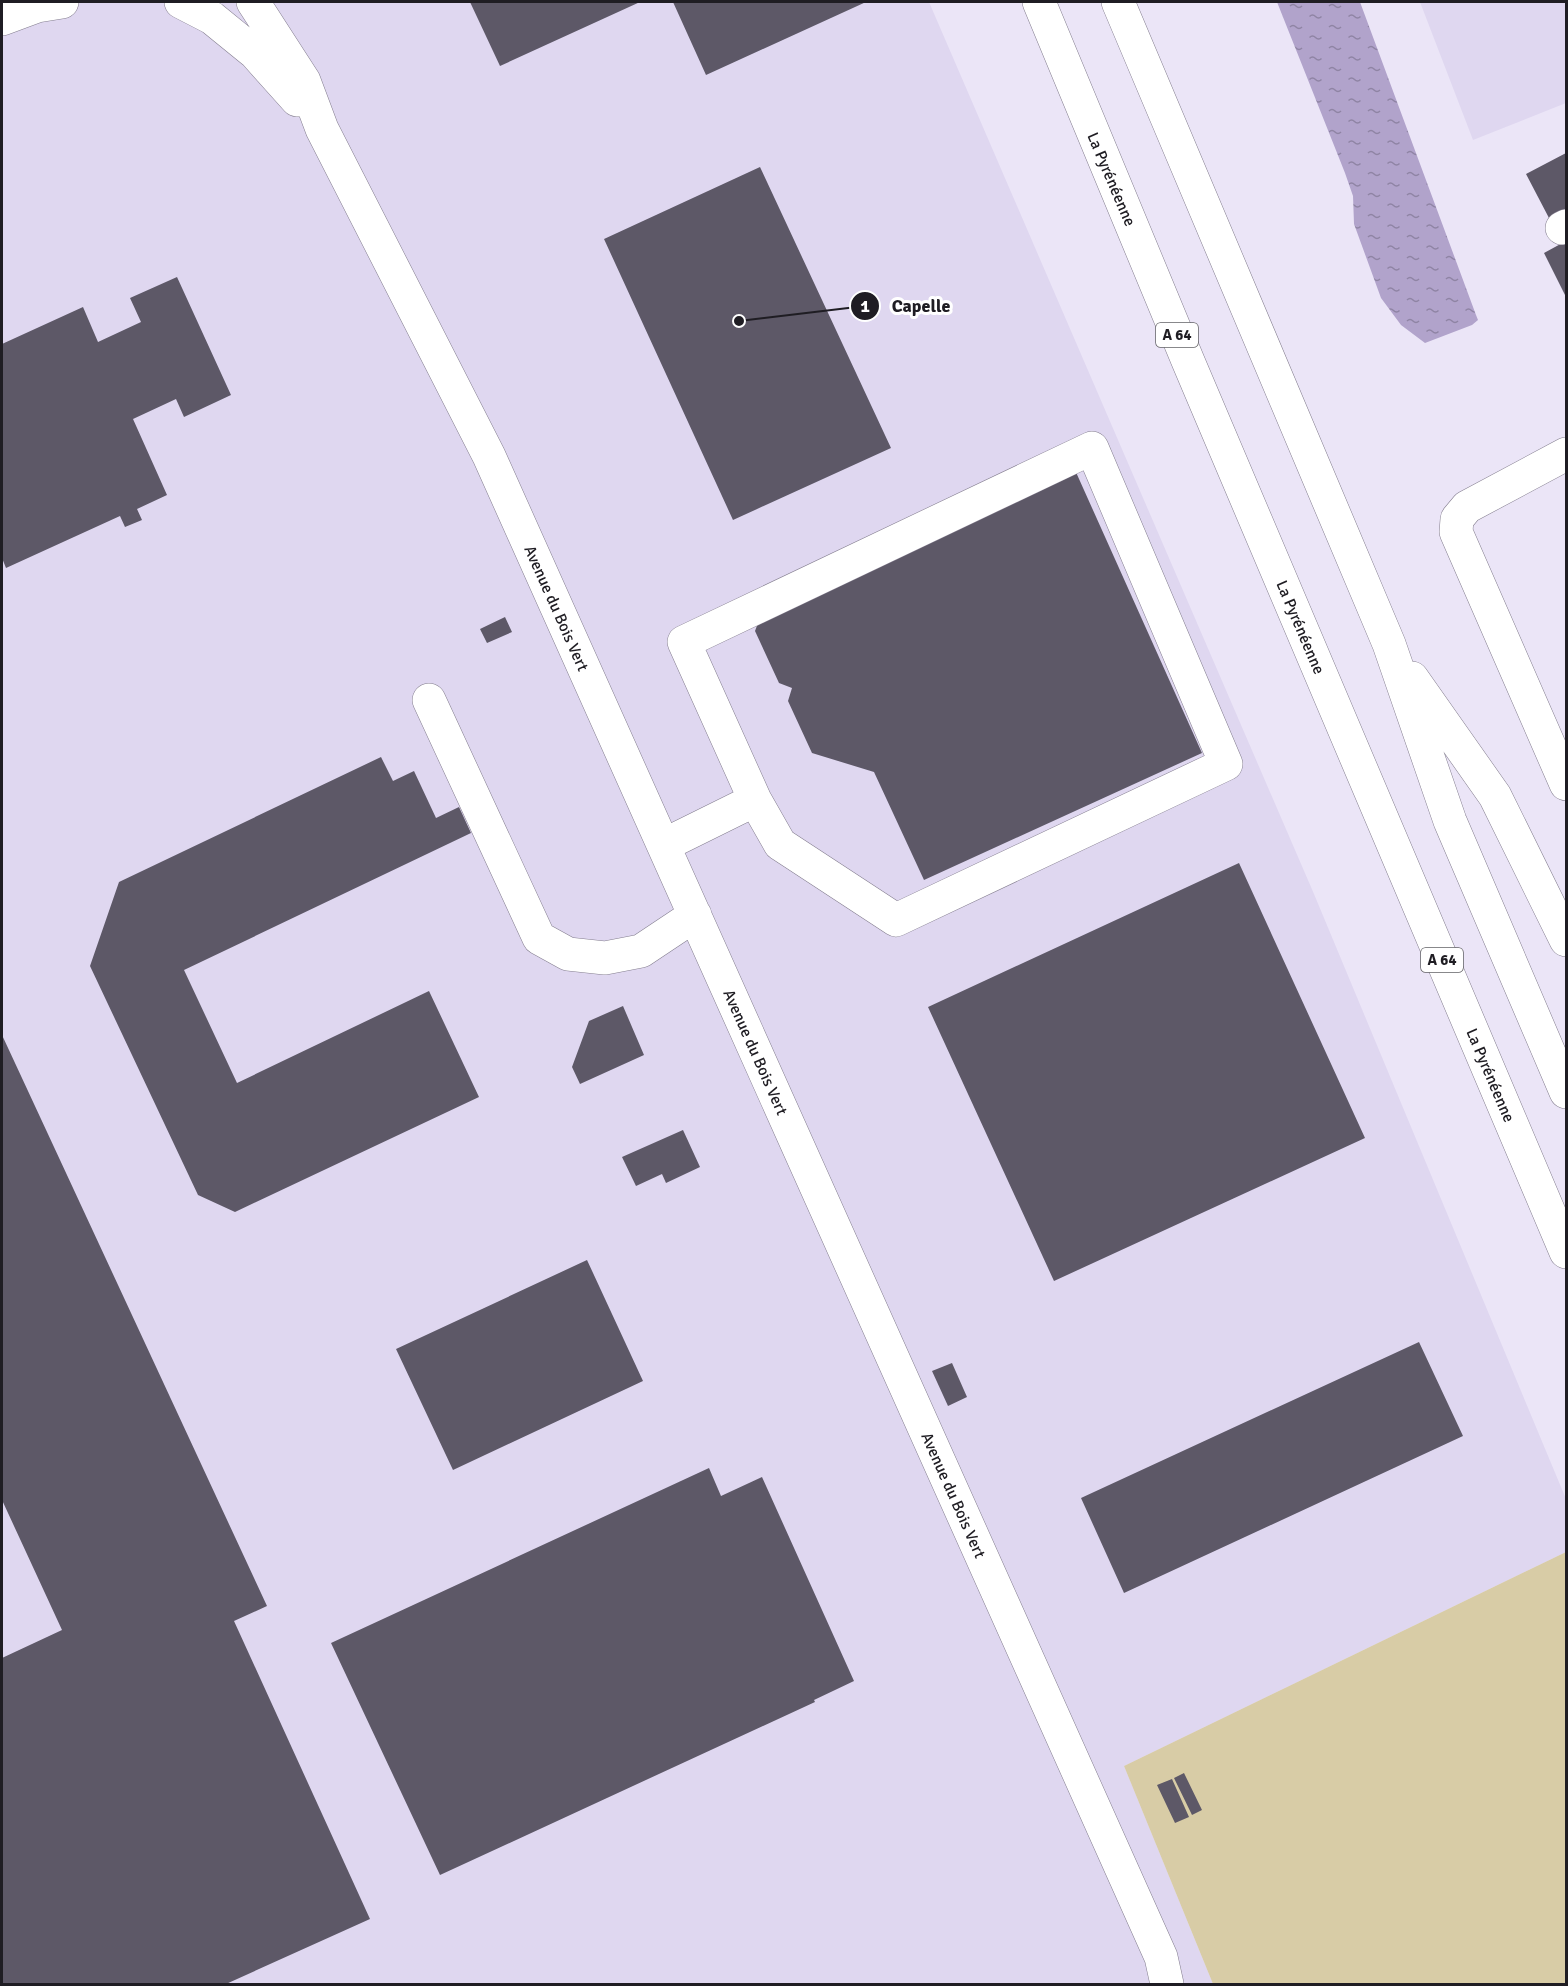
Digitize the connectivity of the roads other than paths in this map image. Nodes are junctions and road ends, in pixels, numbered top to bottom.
1 (9, 2) edge
2 (62, 2) edge
3 (181, 2) edge
4 (253, 2) edge
5 (1039, 2) edge
6 (1118, 2) edge
7 (2, 10) edge
8 (2, 19) edge
9 (322, 129) junction
10 (1566, 454) edge
11 (1389, 644) junction
12 (429, 700) dead end
13 (1566, 784) edge
14 (755, 800) junction
15 (664, 845) junction
16 (694, 915) junction
17 (1566, 940) edge
18 (1566, 1092) edge
19 (1566, 1252) edge
20 (1167, 1984) edge

1 - 7 main road
2 - 8 main road
3 - 9 main road, Avenue du Bois Vert
4 - 9 main road, Avenue du Bois Vert
5 - 19 main road, La Pyrénéenne / A 64
6 - 11 main road
9 - 15 main road, Avenue du Bois Vert
10 - 13 main road
11 - 17 main road
11 - 18 main road
12 - 16 main road
14 - 14 main road
14 - 15 main road
15 - 16 main road, Avenue du Bois Vert
16 - 20 main road, Avenue du Bois Vert

